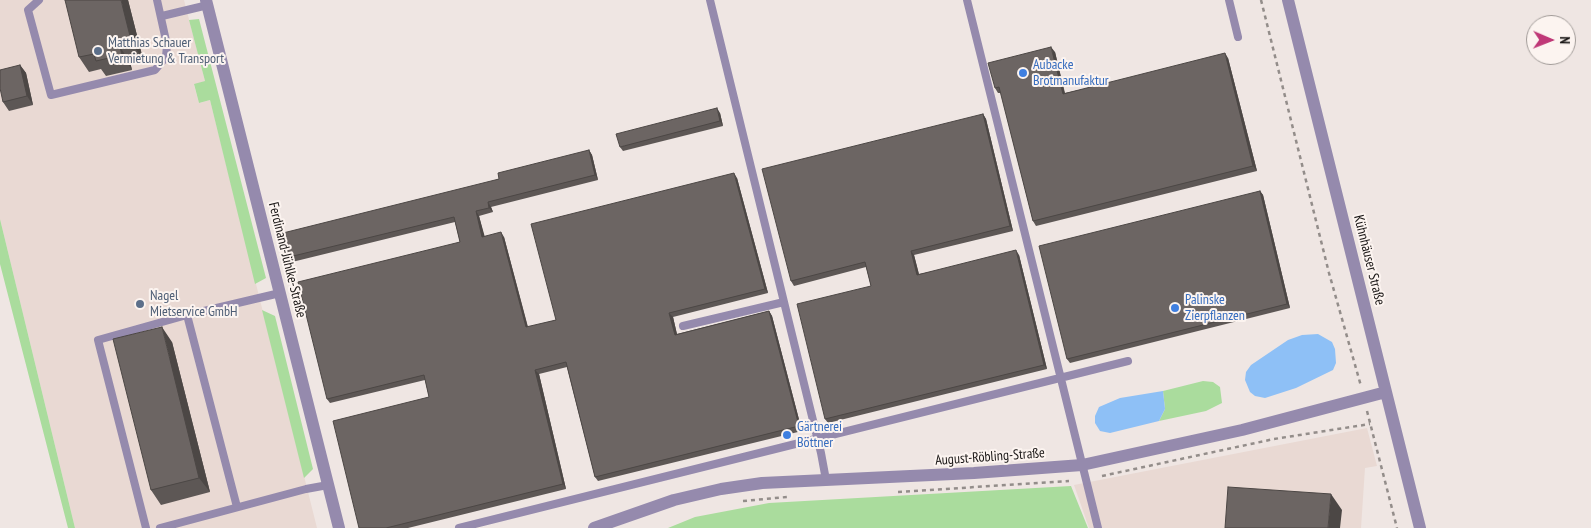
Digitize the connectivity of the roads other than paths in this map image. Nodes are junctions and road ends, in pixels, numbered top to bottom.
1 (39, 0) edge
2 (157, 0) edge
3 (710, 0) edge
4 (966, 0) edge
5 (1230, 0) edge
6 (1288, 0) edge
7 (207, 3) edge
8 (162, 16) junction
9 (1238, 37) dead end
10 (280, 293) junction
11 (784, 302) junction
12 (187, 315) junction
13 (683, 326) dead end
14 (1128, 361) dead end
15 (1060, 378) junction
16 (1386, 392) junction
17 (818, 440) junction
18 (1082, 465) junction
19 (826, 480) junction
20 (328, 485) junction
21 (237, 507) junction
22 (146, 528) edge
23 (160, 528) edge
24 (340, 528) edge
25 (459, 528) edge
26 (594, 528) edge
27 (1098, 528) edge
28 (1420, 528) edge

1 - 8 lane
2 - 8 lane
3 - 11 lane
4 - 15 lane
5 - 9 lane
6 - 16 street, Kühnhäuser Straße
7 - 8 lane
7 - 10 street, Ferdinand-Jühlke-Straße
10 - 12 lane
10 - 20 street, Ferdinand-Jühlke-Straße
11 - 13 lane
11 - 17 lane
12 - 21 lane
12 - 22 lane
14 - 15 lane
15 - 17 lane
15 - 18 lane
16 - 18 street, August-Röbling-Straße
16 - 28 street, Kühnhäuser Straße
17 - 19 lane
17 - 25 lane
18 - 19 street, August-Röbling-Straße
18 - 27 lane
19 - 26 street, August-Röbling-Straße
20 - 21 lane
20 - 24 street, Ferdinand-Jühlke-Straße
21 - 23 lane

